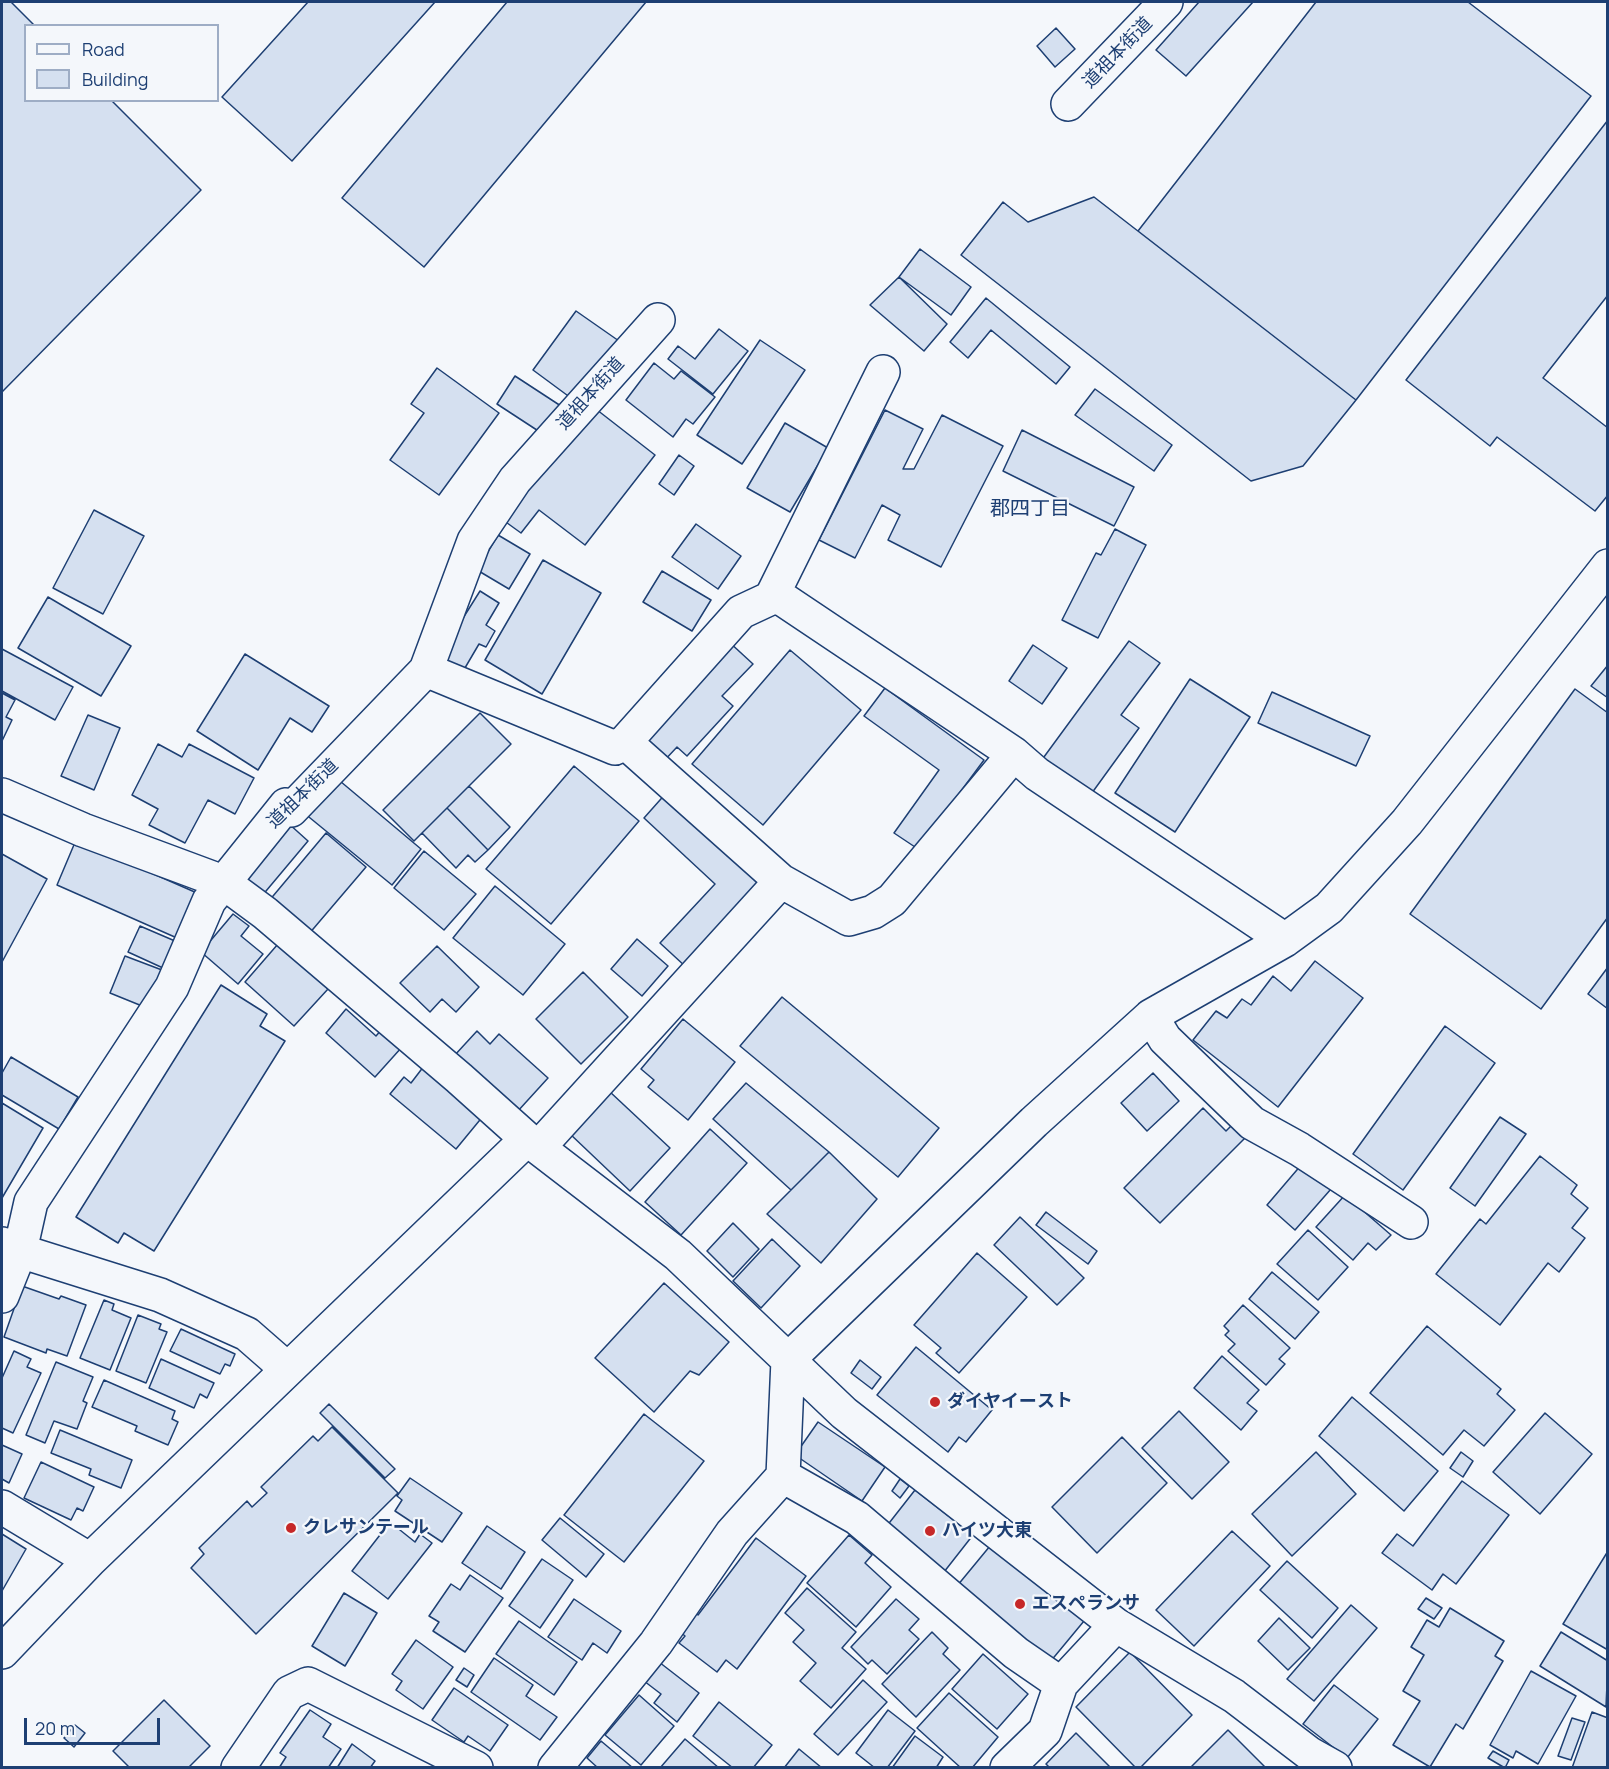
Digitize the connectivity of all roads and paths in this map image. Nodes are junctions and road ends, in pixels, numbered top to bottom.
1 (1166, 2) edge
2 (1068, 104) dead end
3 (658, 320) dead end
4 (883, 372) dead end
5 (1608, 566) edge
6 (771, 598) junction
7 (426, 670) junction
8 (625, 742) junction
9 (1014, 754) junction
10 (2, 795) edge
11 (781, 881) junction
12 (223, 882) junction
13 (1285, 940) junction
14 (1151, 1016) junction
15 (533, 1143) junction
16 (1411, 1222) dead end
17 (11, 1248) edge
18 (2, 1296) edge
19 (788, 1360) junction
20 (287, 1369) junction
21 (783, 1476) junction
22 (2, 1507) edge
23 (90, 1560) junction
24 (1116, 1625) junction
25 (2, 1650) edge
26 (1061, 1684) junction
27 (238, 1767) edge
28 (476, 1767) edge
29 (555, 1767) edge
30 (1007, 1767) edge
31 (1335, 1767) edge

1 - 2 street, 道祖本街道
3 - 7 street, 道祖本街道
4 - 6 street
5 - 13 street
6 - 8 street
6 - 9 street
7 - 8 street
7 - 12 street, 道祖本街道
8 - 11 street
9 - 11 street
9 - 13 street
10 - 12 street
11 - 15 street
12 - 15 street
12 - 17 street, 道祖本街道
13 - 14 street
14 - 16 street
14 - 19 street
15 - 19 street
15 - 20 street
17 - 18 street, 道祖本街道
17 - 20 street
19 - 21 street
19 - 24 street
20 - 23 street
21 - 26 street
21 - 29 street
22 - 23 street
23 - 25 street
24 - 26 street
24 - 31 street
26 - 30 street
27 - 28 street

